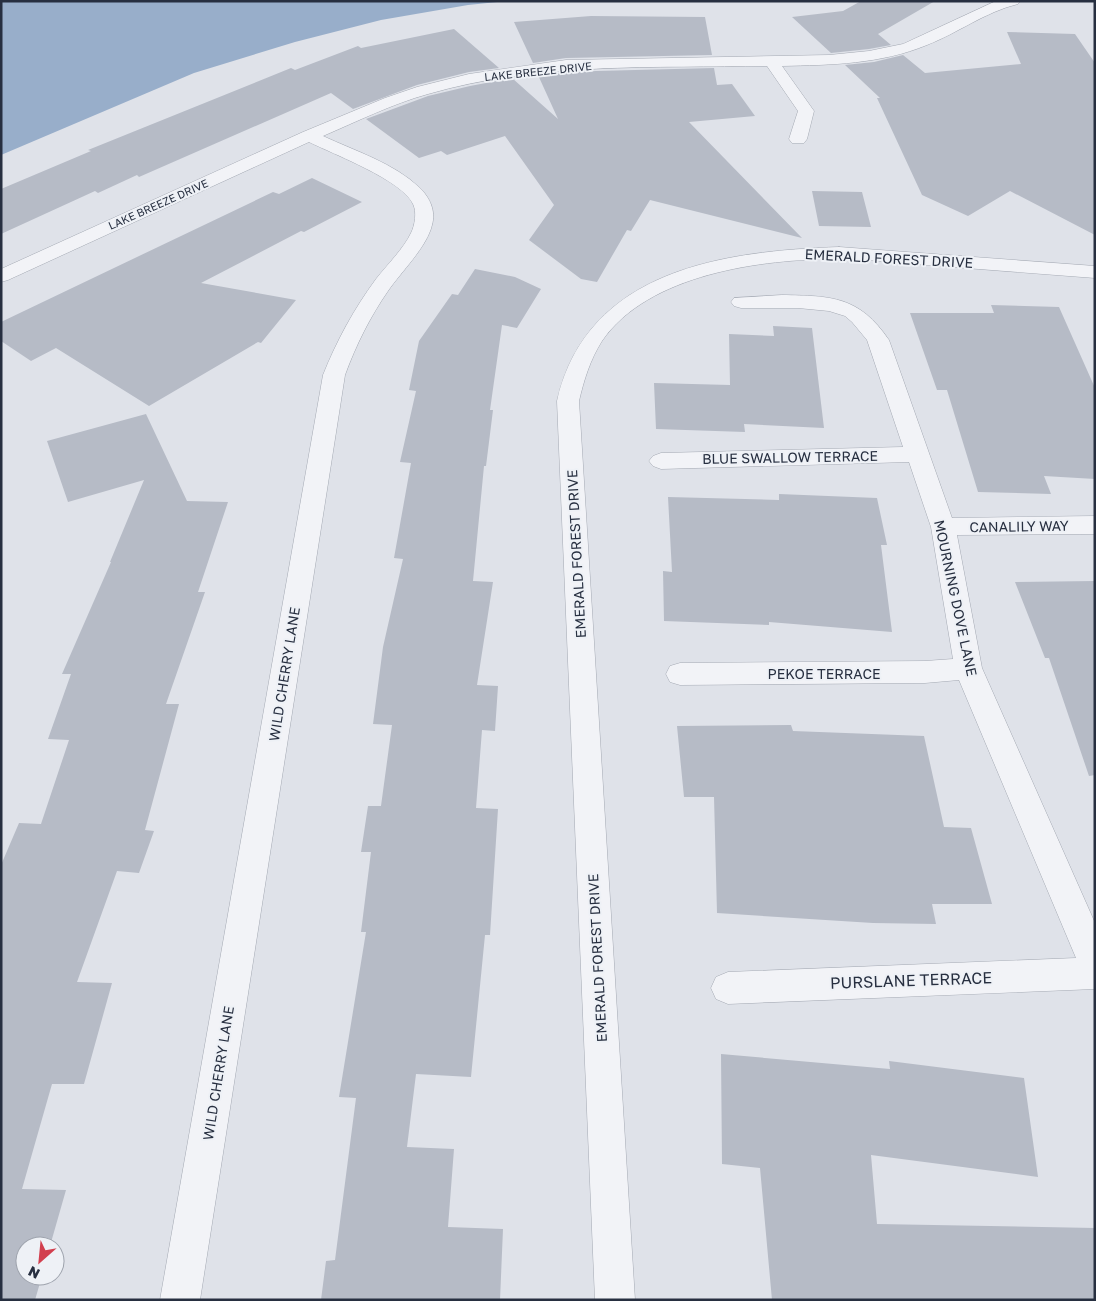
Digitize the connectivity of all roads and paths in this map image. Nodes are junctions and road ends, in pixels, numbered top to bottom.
1 (1013, 1) edge
2 (771, 61) junction
3 (309, 136) junction
4 (798, 138) dead end
5 (1095, 272) edge
6 (1, 276) edge
7 (741, 302) dead end
8 (918, 454) junction
9 (661, 460) dead end
10 (1095, 525) edge
11 (944, 527) junction
12 (968, 668) junction
13 (680, 674) dead end
14 (1095, 962) edge
15 (1095, 973) edge
16 (728, 988) dead end
17 (180, 1300) edge
18 (615, 1300) edge

1 - 2 street, LAKE BREEZE DRIVE
2 - 3 street, LAKE BREEZE DRIVE
2 - 4 street
3 - 6 street, LAKE BREEZE DRIVE
3 - 17 street, WILD CHERRY LANE
5 - 18 street, EMERALD FOREST DRIVE
7 - 8 street, MOURNING DOVE LANE
8 - 9 street, BLUE SWALLOW TERRACE
8 - 11 street, MOURNING DOVE LANE
10 - 11 street, CANALILY WAY
11 - 12 street, MOURNING DOVE LANE
12 - 13 street, PEKOE TERRACE
12 - 14 street, MOURNING DOVE LANE
15 - 16 street, PURSLANE TERRACE

